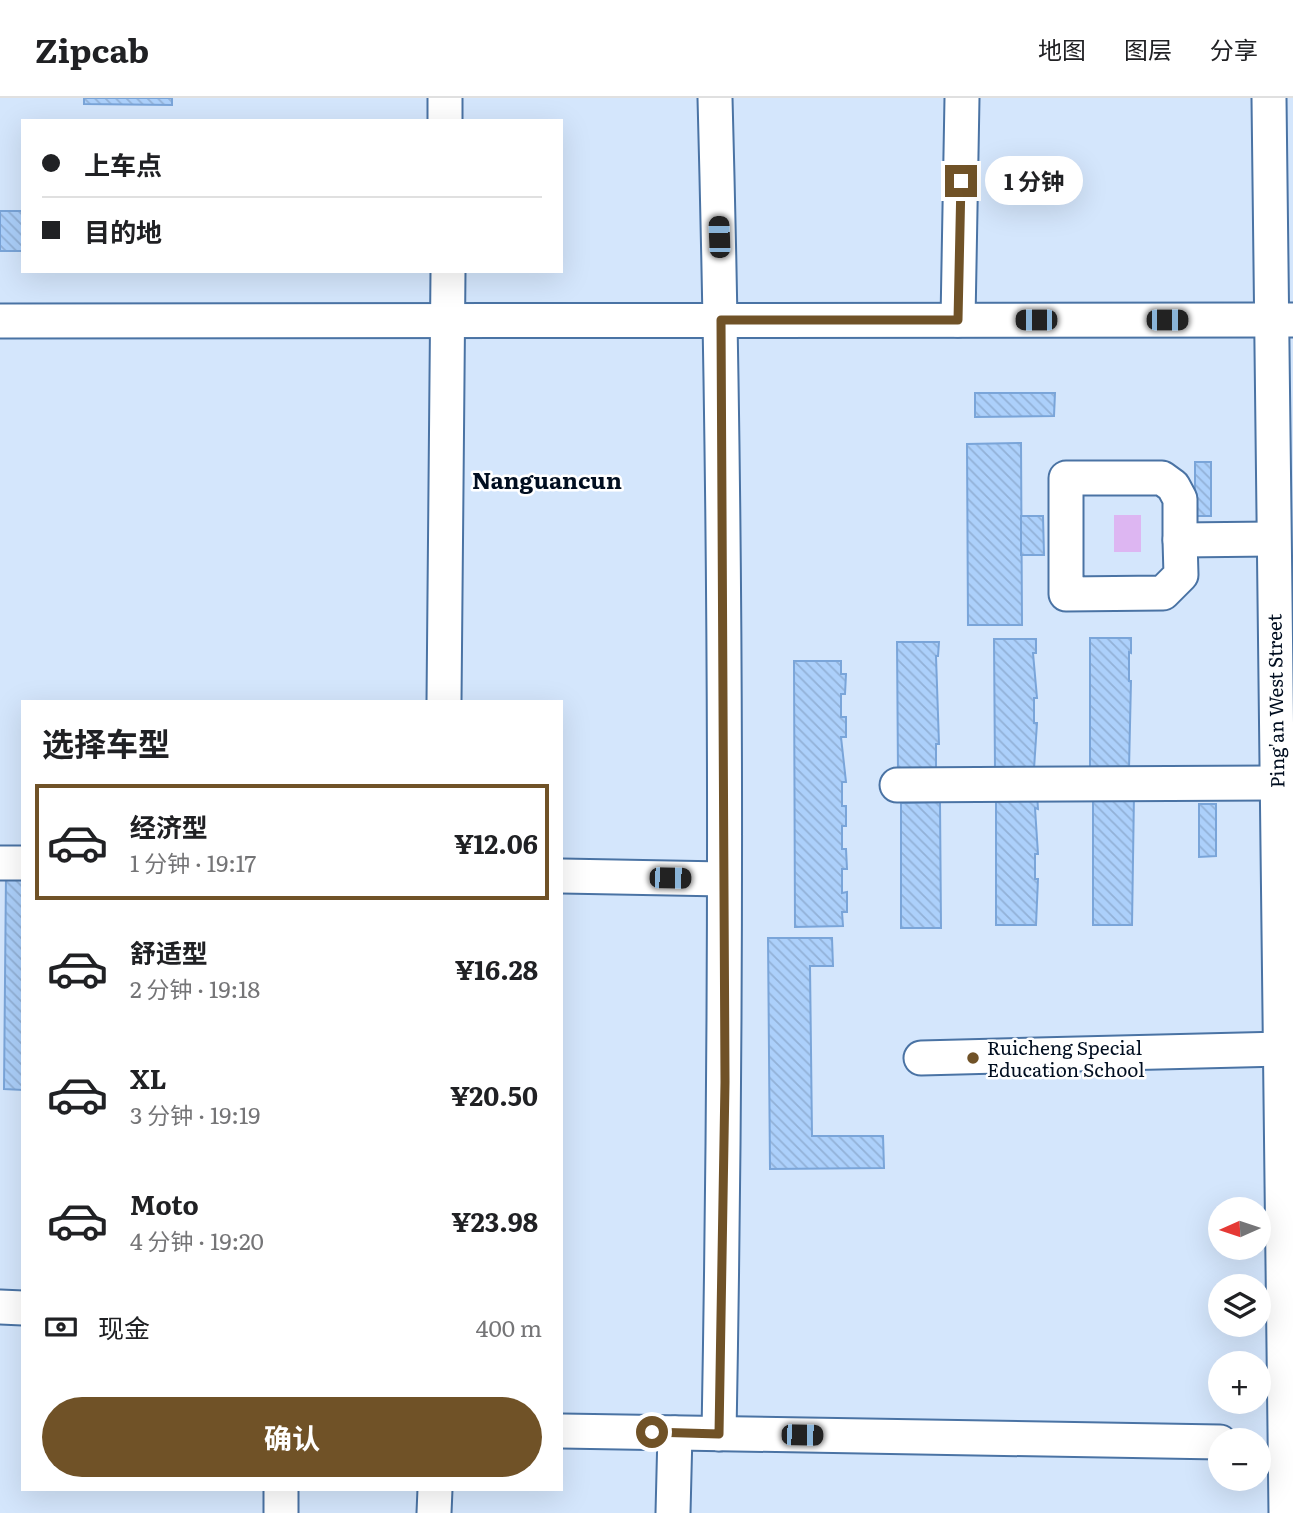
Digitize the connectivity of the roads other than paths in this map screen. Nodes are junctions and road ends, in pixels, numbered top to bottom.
1 (445, 98) edge
2 (715, 98) edge
3 (962, 98) edge
4 (1269, 98) edge
5 (445, 119) edge
6 (1282, 259) edge
7 (448, 273) edge
8 (721, 320) junction
9 (958, 320) junction
10 (1282, 320) edge
11 (0, 321) edge
12 (449, 321) junction
13 (1273, 539) junction
14 (1180, 540) junction
15 (444, 700) edge
16 (1276, 783) junction
17 (897, 785) dead end
18 (0, 863) edge
19 (21, 863) edge
20 (563, 876) edge
21 (724, 879) junction
22 (1285, 916) edge
23 (1278, 1049) junction
24 (921, 1058) dead end
25 (0, 1307) edge
26 (21, 1308) edge
27 (563, 1431) edge
28 (675, 1433) junction
29 (719, 1434) junction
30 (1208, 1443) edge
31 (1281, 1455) edge
32 (281, 1491) edge
33 (435, 1491) edge
34 (281, 1513) edge
35 (435, 1513) edge
36 (674, 1513) edge
37 (1286, 1513) edge

1 - 5 street
2 - 8 street
3 - 9 street
4 - 6 street, Ping'an West Street
6 - 10 street, Ping'an West Street
7 - 12 street
8 - 9 street
8 - 12 street
8 - 21 street
9 - 10 street
10 - 13 street, Ping'an West Street
11 - 12 street
12 - 15 street
13 - 14 street
13 - 16 street, Ping'an West Street
14 - 14 street
16 - 17 street
16 - 22 street, Ping'an West Street
18 - 19 street
20 - 21 street
21 - 29 street
22 - 23 street, Ping'an West Street
23 - 24 street
23 - 31 street, Ping'an West Street
25 - 26 street
27 - 28 street
28 - 29 street
28 - 36 street
29 - 30 street
31 - 37 street, Ping'an West Street
32 - 34 street
33 - 35 street

